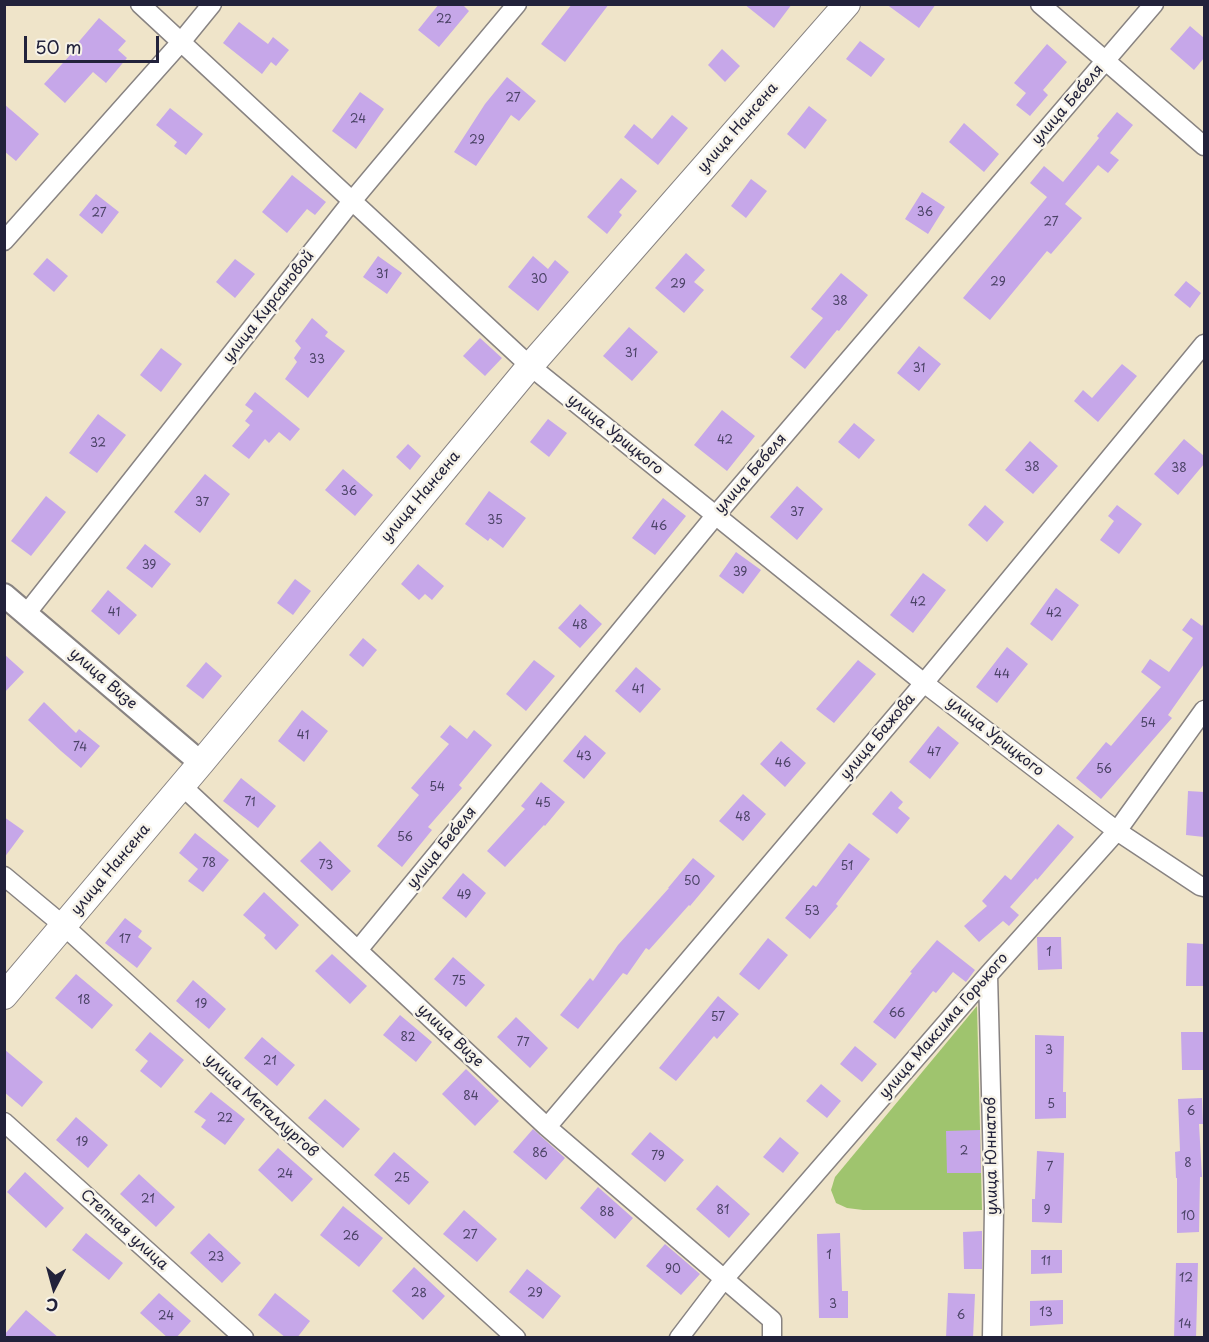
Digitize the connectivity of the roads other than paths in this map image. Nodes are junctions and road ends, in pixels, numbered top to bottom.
1 (140, 4) edge
2 (212, 4) edge
3 (517, 4) edge
4 (847, 4) edge
5 (1040, 4) edge
6 (1154, 4) edge
7 (181, 42) junction
8 (1106, 62) junction
9 (1204, 146) edge
10 (352, 201) junction
11 (4, 241) edge
12 (1204, 344) edge
13 (530, 366) junction
14 (715, 516) junction
15 (4, 595) edge
16 (26, 614) junction
17 (924, 683) junction
18 (1204, 710) edge
19 (201, 763) junction
20 (182, 786) junction
21 (1118, 831) junction
22 (4, 876) edge
23 (1204, 887) edge
24 (64, 926) junction
25 (358, 950) junction
26 (988, 975) junction
27 (4, 996) edge
28 (4, 1122) edge
29 (547, 1127) junction
30 (724, 1279) junction
31 (244, 1338) edge
32 (516, 1338) edge
33 (679, 1338) edge
34 (772, 1338) edge
35 (992, 1338) edge

1 - 7 street, улица Урицкого
2 - 7 street
3 - 10 street, улица Кирсановой
4 - 13 main road, улица Нансена
5 - 8 street
6 - 8 street, улица Бебеля
7 - 10 street, улица Урицкого
7 - 11 street
8 - 9 street
8 - 14 street, улица Бебеля
10 - 13 street, улица Урицкого
10 - 16 street, улица Кирсановой
12 - 17 street, улица Бажова
13 - 14 street, улица Урицкого
13 - 19 main road, улица Нансена
14 - 17 street, улица Урицкого
14 - 25 street, улица Бебеля
15 - 16 street, улица Визе
16 - 19 street, улица Визе
17 - 21 street, улица Урицкого
17 - 29 street, улица Бажова
18 - 21 street, улица Максима Горького
19 - 20 main road, улица Нансена
20 - 24 main road, улица Нансена
20 - 25 street, улица Визе
21 - 23 street, улица Урицкого
21 - 26 street, улица Максима Горького
22 - 24 street, улица Металлургов
24 - 27 main road, улица Нансена
24 - 32 street, улица Металлургов
25 - 29 street, улица Визе
26 - 30 street, улица Максима Горького
26 - 35 street, улица Юннатов
28 - 31 street, Степная улица
29 - 30 street, улица Визе
30 - 33 street, улица Максима Горького
30 - 34 street, улица Визе

